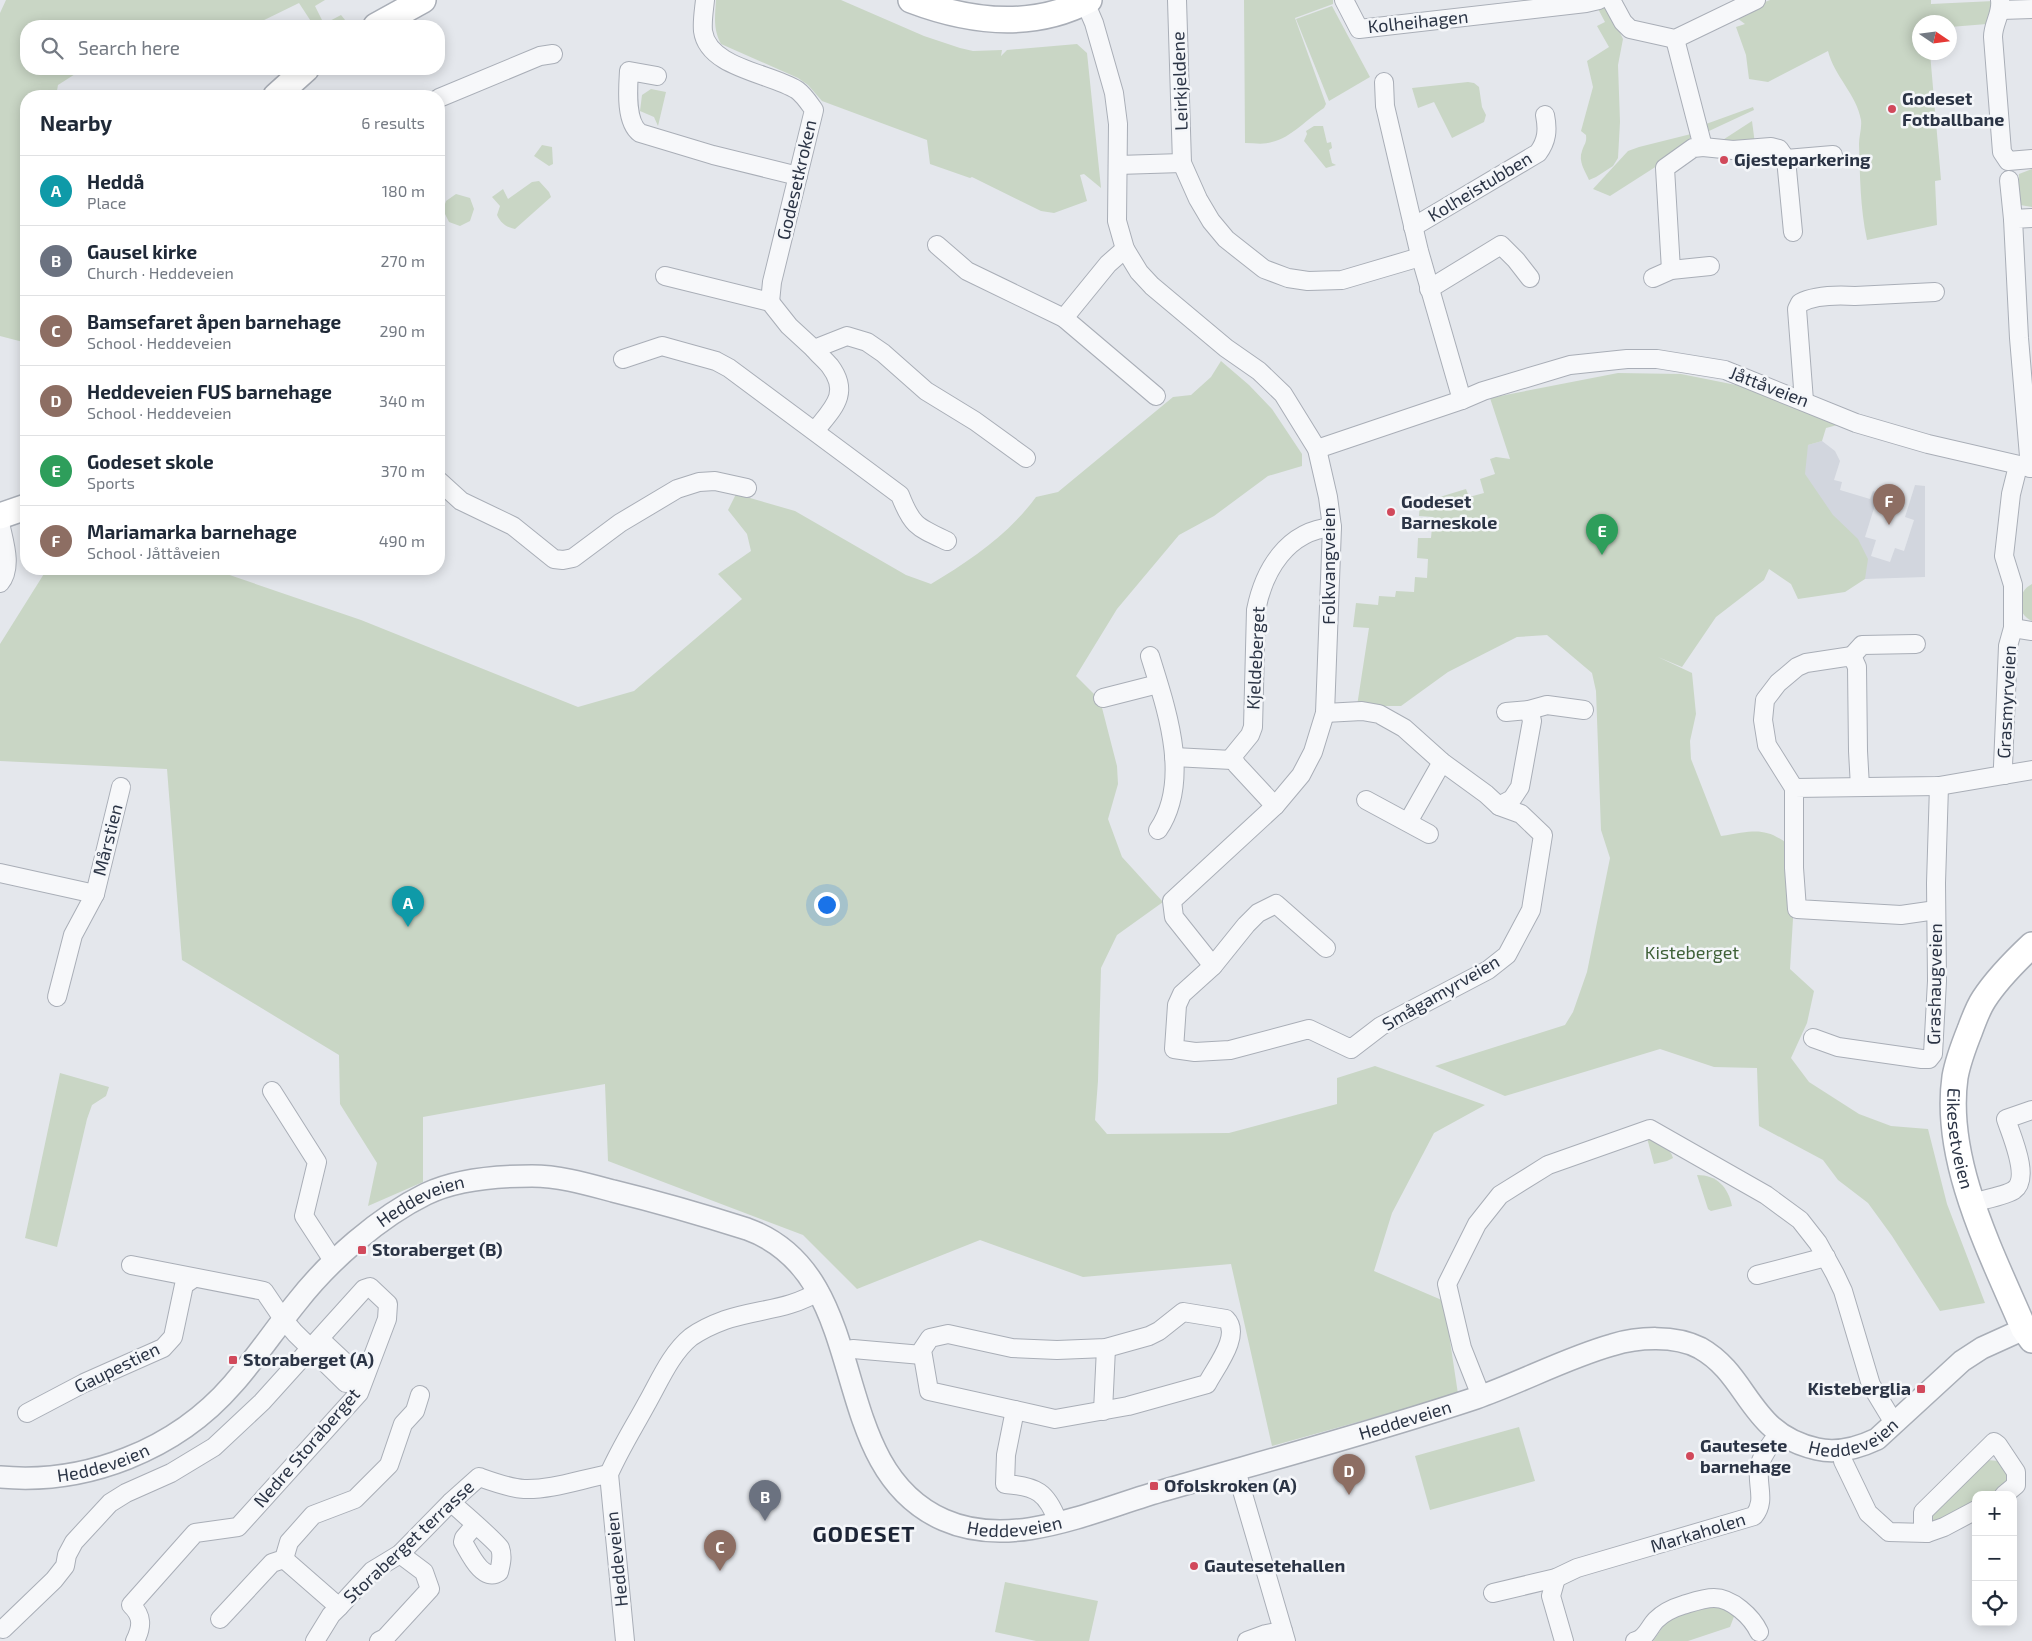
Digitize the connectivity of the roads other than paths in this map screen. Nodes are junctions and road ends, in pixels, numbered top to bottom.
1 (423, 0) edge
2 (705, 0) edge
3 (911, 0) edge
4 (1177, 0) edge
5 (1344, 0) edge
6 (1599, 0) edge
7 (1612, 0) edge
8 (1756, 0) edge
9 (1087, 1) edge
10 (2001, 5) edge
11 (2032, 9) edge
12 (387, 20) edge
13 (1675, 39) junction
14 (553, 54) dead end
15 (299, 75) edge
16 (658, 76) dead end
17 (1384, 82) dead end
18 (283, 90) edge
19 (445, 96) edge
20 (1545, 115) dead end
21 (1703, 147) junction
22 (1833, 155) dead end
23 (1786, 159) junction
24 (2032, 159) edge
25 (1182, 163) junction
26 (1118, 165) junction
27 (798, 176) junction
28 (2009, 180) dead end
29 (2032, 218) edge
30 (2014, 219) junction
31 (1413, 227) junction
32 (1791, 232) dead end
33 (937, 245) dead end
34 (1125, 249) junction
35 (1420, 257) junction
36 (1710, 266) dead end
37 (1671, 270) junction
38 (665, 276) dead end
39 (1530, 278) dead end
40 (1653, 278) dead end
41 (1429, 289) junction
42 (1936, 292) dead end
43 (770, 302) junction
44 (1064, 318) junction
45 (814, 349) junction
46 (623, 360) dead end
47 (1156, 396) dead end
48 (1462, 400) junction
49 (1804, 401) junction
50 (815, 431) junction
51 (1317, 449) junction
52 (1026, 458) dead end
53 (2027, 467) edge
54 (445, 487) edge
55 (747, 488) dead end
56 (20, 508) edge
57 (0, 516) edge
58 (0, 524) edge
59 (1332, 527) junction
60 (947, 541) dead end
61 (0, 584) edge
62 (2013, 628) junction
63 (2032, 631) edge
64 (1916, 644) dead end
65 (1150, 656) dead end
66 (1852, 656) junction
67 (1158, 684) junction
68 (1103, 698) dead end
69 (1529, 710) junction
70 (1584, 710) dead end
71 (1325, 712) junction
72 (1506, 712) dead end
73 (1174, 757) junction
74 (1232, 760) junction
75 (1442, 762) junction
76 (2032, 770) edge
77 (2005, 775) junction
78 (1939, 786) junction
79 (122, 787) dead end
80 (1860, 787) junction
81 (1794, 788) junction
82 (1366, 800) dead end
83 (1275, 806) junction
84 (1498, 806) junction
85 (1408, 822) junction
86 (1158, 830) dead end
87 (1429, 834) dead end
88 (0, 873) edge
89 (95, 894) junction
90 (1936, 910) junction
91 (2032, 945) edge
92 (1326, 948) dead end
93 (1213, 966) junction
94 (57, 997) dead end
95 (1813, 1038) dead end
96 (272, 1091) dead end
97 (2032, 1110) edge
98 (1972, 1203) junction
99 (1826, 1256) junction
100 (334, 1262) junction
101 (131, 1265) dead end
102 (1757, 1275) dead end
103 (194, 1278) junction
104 (819, 1291) junction
105 (283, 1319) junction
106 (2028, 1335) edge
107 (315, 1344) junction
108 (1106, 1348) junction
109 (842, 1352) junction
110 (922, 1355) junction
111 (350, 1381) dead end
112 (420, 1396) dead end
113 (1481, 1396) junction
114 (1015, 1410) junction
115 (1104, 1411) junction
116 (27, 1413) dead end
117 (1894, 1423) junction
118 (1778, 1434) junction
119 (1842, 1450) junction
120 (1236, 1470) junction
121 (608, 1474) junction
122 (0, 1477) edge
123 (2009, 1491) edge
124 (451, 1502) junction
125 (1972, 1512) edge
126 (1058, 1522) junction
127 (475, 1525) dead end
128 (1927, 1533) junction
129 (400, 1554) junction
130 (284, 1559) junction
131 (1556, 1578) junction
132 (1493, 1593) dead end
133 (339, 1607) junction
134 (220, 1620) dead end
135 (3, 1629) dead end
136 (1759, 1632) dead end
137 (1284, 1636) edge
138 (135, 1641) edge
139 (315, 1641) edge
140 (379, 1641) edge
141 (625, 1641) edge
142 (1247, 1641) edge
143 (1564, 1641) edge
144 (1638, 1641) edge

1 - 12 main road
2 - 27 street, Godesetkroken
3 - 9 main road
4 - 25 street, Leirkjeldene
5 - 6 street, Kolheihagen
7 - 13 street
8 - 13 street
9 - 26 street, Folkvangveien
10 - 11 street
10 - 24 street
13 - 21 street
14 - 19 street
15 - 18 main road
16 - 27 street
17 - 31 street, Kolheistubben
20 - 31 street, Kolheistubben
21 - 23 street
21 - 37 street
22 - 23 street
23 - 32 street
25 - 26 street
25 - 35 street, Leirkjeldene
26 - 34 street, Folkvangveien
27 - 43 street, Godesetkroken
28 - 30 street, Grasmyrveien
29 - 30 street
30 - 53 street, Grasmyrveien
31 - 35 street, Kolheistubben
33 - 44 street
34 - 44 street
34 - 51 street, Folkvangveien
35 - 41 street, Kolheistubben
36 - 37 street
37 - 40 street
38 - 43 street
39 - 41 street
41 - 48 street, Kolheistubben
42 - 49 street
43 - 45 street
44 - 47 street
45 - 50 street
45 - 52 street
46 - 50 street
48 - 49 street, Jåttåveien
48 - 51 street
49 - 53 street, Jåttåveien
50 - 60 street
51 - 59 street, Folkvangveien
53 - 62 street, Grasmyrveien
54 - 55 street
56 - 57 main road
58 - 61 street
59 - 71 street, Folkvangveien
59 - 74 street, Kjeldeberget
62 - 63 street, Grasmyrveien
62 - 77 street, Grasmyrveien
64 - 66 street
65 - 67 street
66 - 80 street
66 - 81 street
67 - 68 street
67 - 73 street
69 - 70 street
69 - 72 street
69 - 84 street
71 - 75 street, Smågamyrveien
71 - 83 street, Folkvangveien
73 - 74 street
73 - 86 street
74 - 83 street
75 - 84 street, Smågamyrveien
75 - 85 street
76 - 77 street
77 - 78 street
78 - 80 street
78 - 90 street, Grashaugveien
79 - 89 street, Mårstien
80 - 81 street
81 - 90 street, Grashaugveien
82 - 85 street
83 - 93 street, Folkvangveien
84 - 93 street, Smågamyrveien
85 - 87 street
88 - 89 street, Mårstien
89 - 94 street, Mårstien
90 - 95 street, Grashaugveien
91 - 98 main road, Eikesetveien
92 - 93 street
96 - 100 street
97 - 98 street
98 - 106 main road, Eikesetveien
99 - 102 street
99 - 113 street
99 - 117 street
100 - 104 street, Heddeveien
100 - 105 street, Heddeveien
101 - 103 street
103 - 105 street
103 - 116 street, Gaupestien
104 - 109 street, Heddeveien
104 - 121 street
105 - 107 street
105 - 122 street, Heddeveien
106 - 117 street, Heddeveien
107 - 111 street
107 - 135 street, Nedre Storaberget
107 - 138 street, Nedre Storaberget
108 - 110 street
108 - 115 street
108 - 115 street
109 - 110 street
109 - 126 street, Heddeveien
110 - 114 street
112 - 130 street
113 - 118 street, Heddeveien
113 - 120 street, Heddeveien
114 - 115 street
114 - 126 street
117 - 119 street, Heddeveien
118 - 119 street, Heddeveien
118 - 131 street, Markaholen
119 - 128 street
120 - 126 street, Heddeveien
120 - 137 street
121 - 124 street, Storaberget terrasse
121 - 141 street, Heddeveien
123 - 128 street
124 - 127 street
124 - 129 street, Storaberget terrasse
125 - 128 street
129 - 133 street, Storaberget terrasse
129 - 140 street
130 - 133 street, Storaberget terrasse
130 - 134 street
131 - 132 street, Markaholen
131 - 143 street
133 - 139 street
136 - 144 street
137 - 142 street

